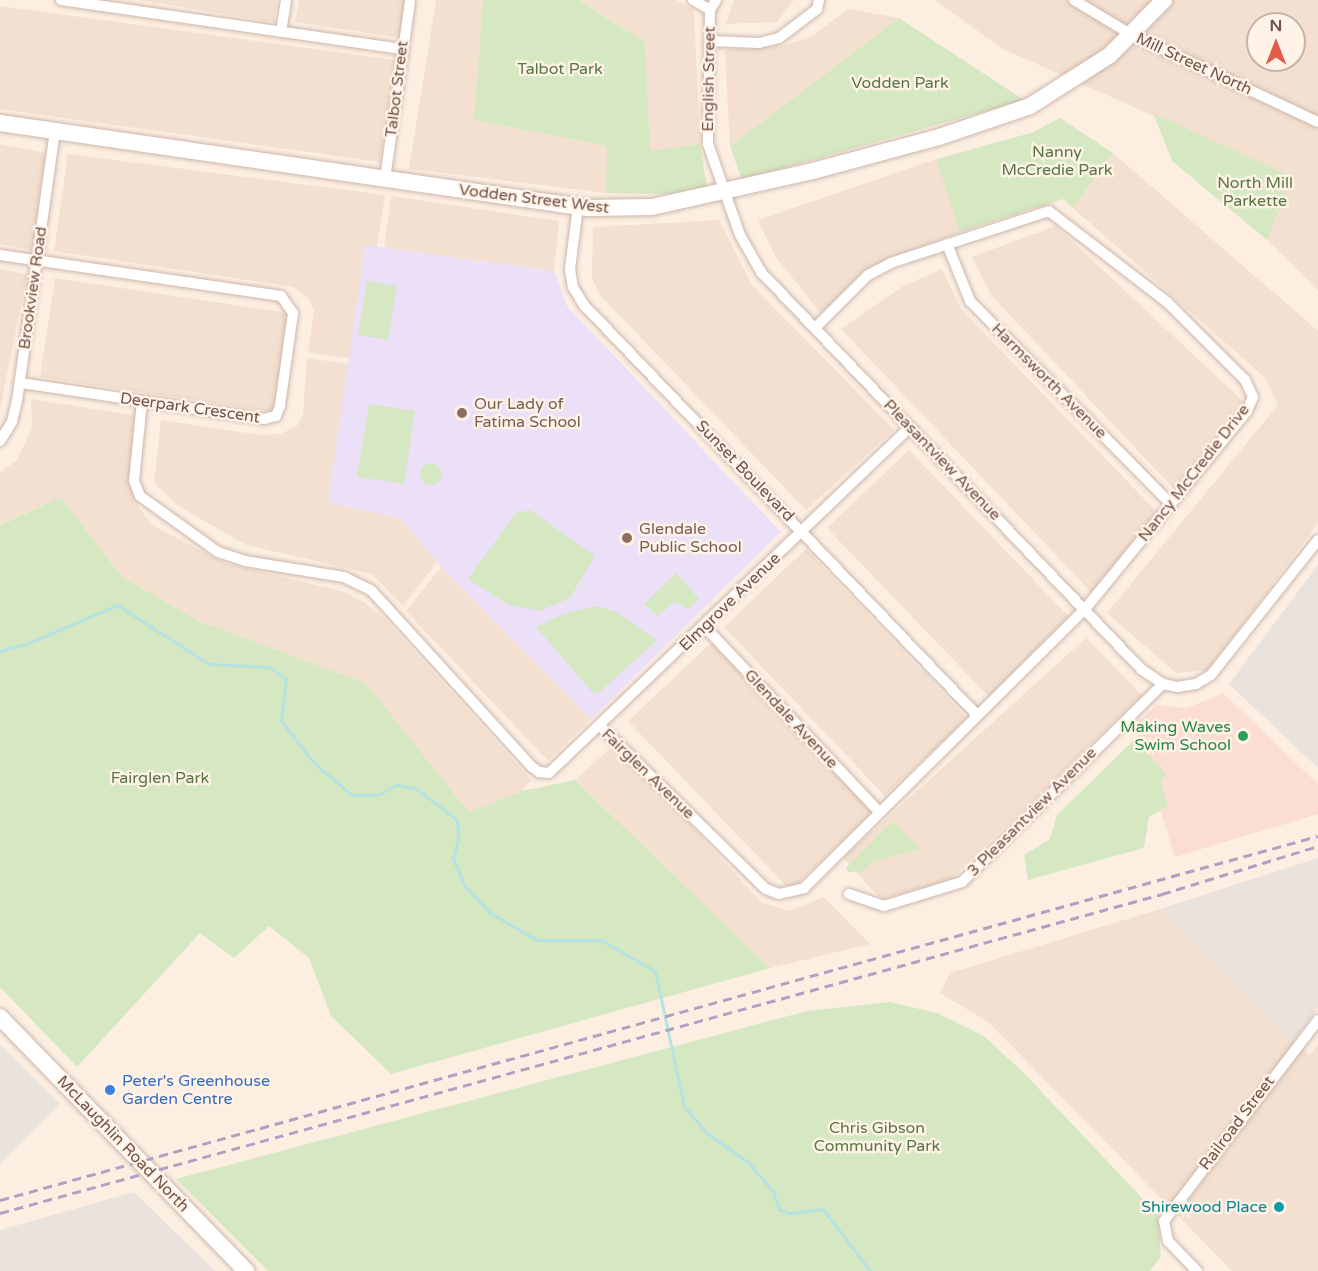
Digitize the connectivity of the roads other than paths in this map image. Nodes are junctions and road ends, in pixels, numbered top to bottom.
1 (61, 0) edge
2 (286, 0) edge
3 (410, 0) edge
4 (693, 0) edge
5 (716, 0) edge
6 (819, 0) edge
7 (1074, 0) edge
8 (1164, 0) edge
9 (710, 10) junction
10 (281, 32) junction
11 (1132, 35) junction
12 (710, 41) junction
13 (401, 49) junction
14 (1318, 122) edge
15 (0, 123) edge
16 (55, 131) junction
17 (385, 179) junction
18 (723, 194) junction
19 (578, 206) junction
20 (947, 244) junction
21 (0, 255) edge
22 (37, 260) junction
23 (815, 328) junction
24 (20, 383) junction
25 (142, 402) junction
26 (910, 427) junction
27 (0, 441) edge
28 (1171, 504) junction
29 (803, 532) junction
30 (1318, 540) edge
31 (1085, 609) junction
32 (704, 626) junction
33 (1163, 684) junction
34 (976, 714) junction
35 (600, 726) junction
36 (879, 812) junction
37 (849, 894) dead end
38 (0, 1017) edge
39 (1318, 1020) edge
40 (246, 1271) edge
41 (1197, 1271) edge

1 - 10 street
2 - 10 street
3 - 13 street, Talbot Street
4 - 9 street
5 - 9 street, English Street
6 - 12 street
7 - 11 street, Mill Street North
8 - 11 street, Vodden Street West
9 - 12 street, English Street
10 - 13 street
11 - 14 street, Mill Street North
11 - 18 street, Vodden Street West
12 - 18 street, English Street
13 - 17 street, Talbot Street
15 - 16 street, Vodden Street West
16 - 17 street, Vodden Street West
16 - 22 street, Brookview Road
17 - 19 street, Vodden Street West
18 - 19 street, Vodden Street West
18 - 23 street, Pleasantview Avenue
19 - 29 street, Sunset Boulevard
20 - 23 street, Nancy McCredie Drive
20 - 28 street, Harmsworth Avenue
20 - 28 street, Nancy McCredie Drive
21 - 22 street
22 - 24 street, Brookview Road
22 - 25 street, Deerpark Crescent
23 - 26 street, Pleasantview Avenue
24 - 25 street, Deerpark Crescent
24 - 27 street, Brookview Road
25 - 35 street, Fairglen Avenue
26 - 29 street, Elmgrove Avenue
26 - 31 street, Pleasantview Avenue
28 - 31 street, Nancy McCredie Drive
29 - 32 street, Elmgrove Avenue
29 - 34 street, Sunset Boulevard
30 - 33 street
31 - 33 street, Pleasantview Avenue
31 - 34 street, Fairglen Avenue
32 - 35 street, Elmgrove Avenue
32 - 36 street, Glendale Avenue
33 - 37 street, 3 Pleasantview Avenue
34 - 36 street, Fairglen Avenue
35 - 36 street, Fairglen Avenue
38 - 40 street, McLaughlin Road North
39 - 41 street, Railroad Street

